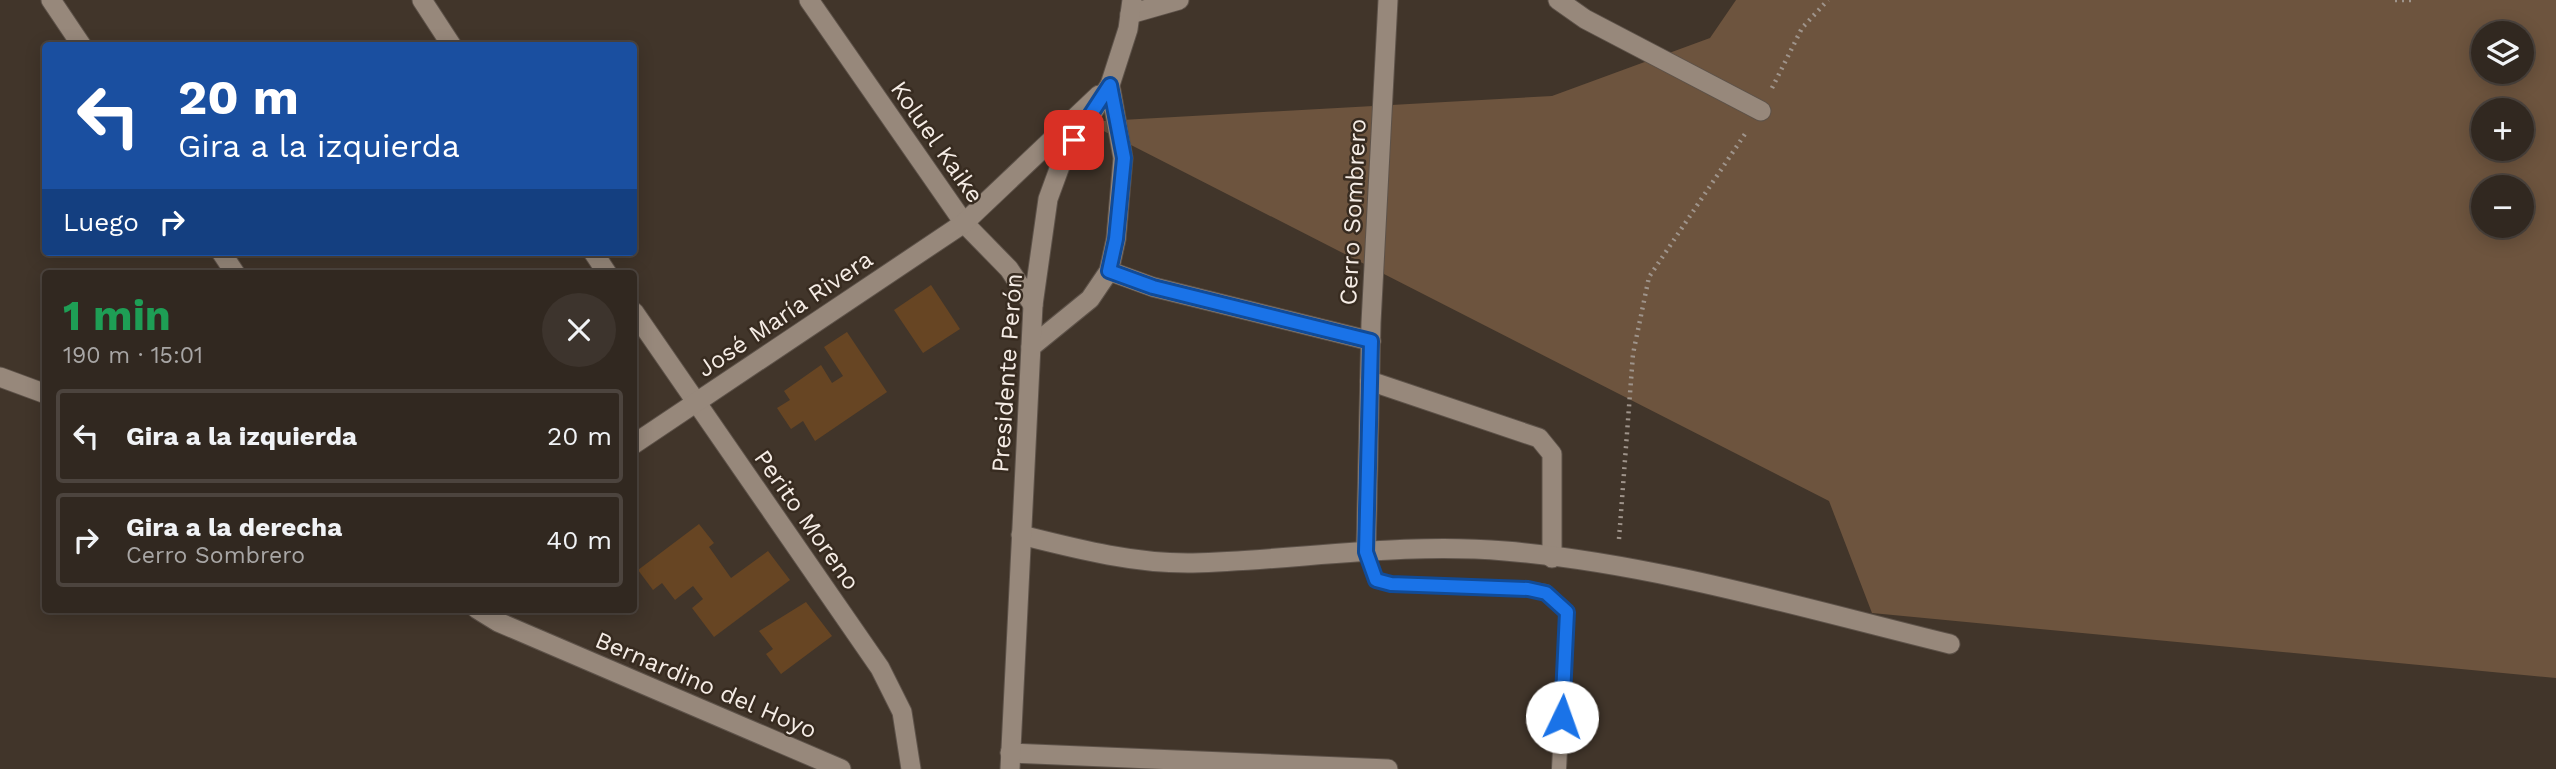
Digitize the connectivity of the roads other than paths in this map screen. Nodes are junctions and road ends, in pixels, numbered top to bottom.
1 (51, 0) edge
2 (422, 0) edge
3 (808, 0) edge
4 (1179, 0) edge
5 (1388, 0) edge
6 (1558, 0) edge
7 (1131, 7) edge
8 (79, 42) edge
9 (450, 42) edge
10 (1110, 85) junction
11 (1761, 111) road end
12 (964, 223) junction
13 (1109, 271) junction
14 (1033, 305) junction
15 (637, 316) edge
16 (1371, 341) junction
17 (1031, 347) junction
18 (0, 377) edge
19 (1370, 380) junction
20 (42, 393) edge
21 (696, 404) junction
22 (637, 442) edge
23 (1021, 536) junction
24 (1366, 552) junction
25 (1552, 558) junction
26 (483, 613) edge
27 (1950, 644) dead end
28 (1010, 761) edge
29 (841, 769) edge
30 (911, 769) edge
31 (1388, 769) edge
32 (1559, 769) edge

1 - 8 street
2 - 9 street
3 - 12 street, Koluel Kaike
4 - 7 street
5 - 16 street, Cerro Sombrero
6 - 11 street
7 - 10 street, Presidente Perón
10 - 12 street, José María Rivera
10 - 13 street
10 - 14 street, Presidente Perón
12 - 14 street, Koluel Kaike
12 - 21 street, José María Rivera
13 - 16 street
13 - 17 street
14 - 17 street, Presidente Perón
15 - 21 street, Perito Moreno
16 - 19 street, Cerro Sombrero
17 - 23 street, Presidente Perón
18 - 20 street
19 - 24 street, Cerro Sombrero
19 - 25 street
21 - 22 street, José María Rivera
21 - 30 street, Perito Moreno
23 - 24 street
23 - 28 street, Presidente Perón
24 - 25 street
24 - 32 lane
25 - 27 street
26 - 29 street, Bernardino del Hoyo
28 - 31 street

